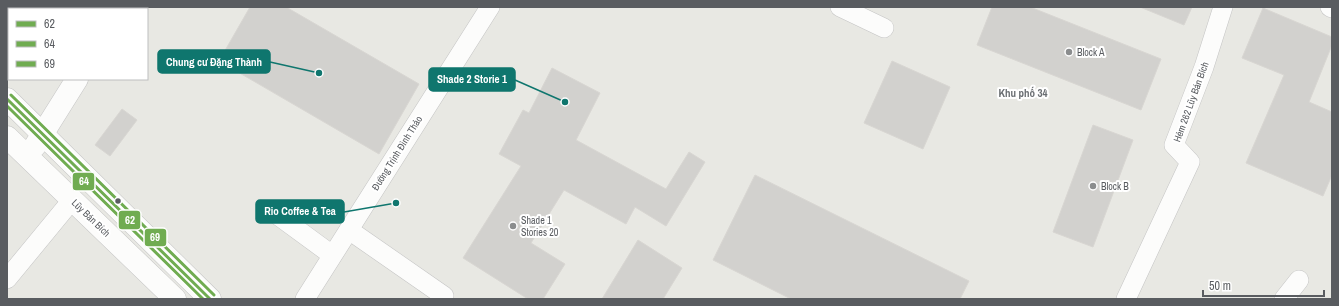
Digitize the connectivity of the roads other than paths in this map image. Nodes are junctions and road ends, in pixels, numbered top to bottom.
1 (490, 7) edge
2 (840, 7) edge
3 (1223, 7) edge
4 (884, 28) dead end
5 (76, 80) edge
6 (7, 99) edge
7 (43, 134) junction
8 (7, 137) edge
9 (28, 157) junction
10 (72, 200) junction
11 (272, 211) dead end
12 (349, 230) junction
13 (332, 256) junction
14 (7, 279) edge
15 (1299, 280) dead end
16 (444, 296) dead end
17 (175, 299) edge
18 (210, 299) edge
19 (305, 299) edge
20 (1126, 299) edge
21 (1284, 299) edge

1 - 12 street, Đường Trịnh Đình Thảo
2 - 4 street
3 - 20 street, Hẻm 262 Lũy Bán Bích
5 - 7 main road
6 - 7 main road
7 - 9 main road
7 - 18 main road
8 - 9 main road, Lũy Bán Bích
9 - 10 main road, Lũy Bán Bích
10 - 14 street
10 - 17 main road, Lũy Bán Bích
11 - 13 street
12 - 13 street, Đường Trịnh Đình Thảo
12 - 16 street
13 - 19 street, Đường Trịnh Đình Thảo
15 - 21 street

